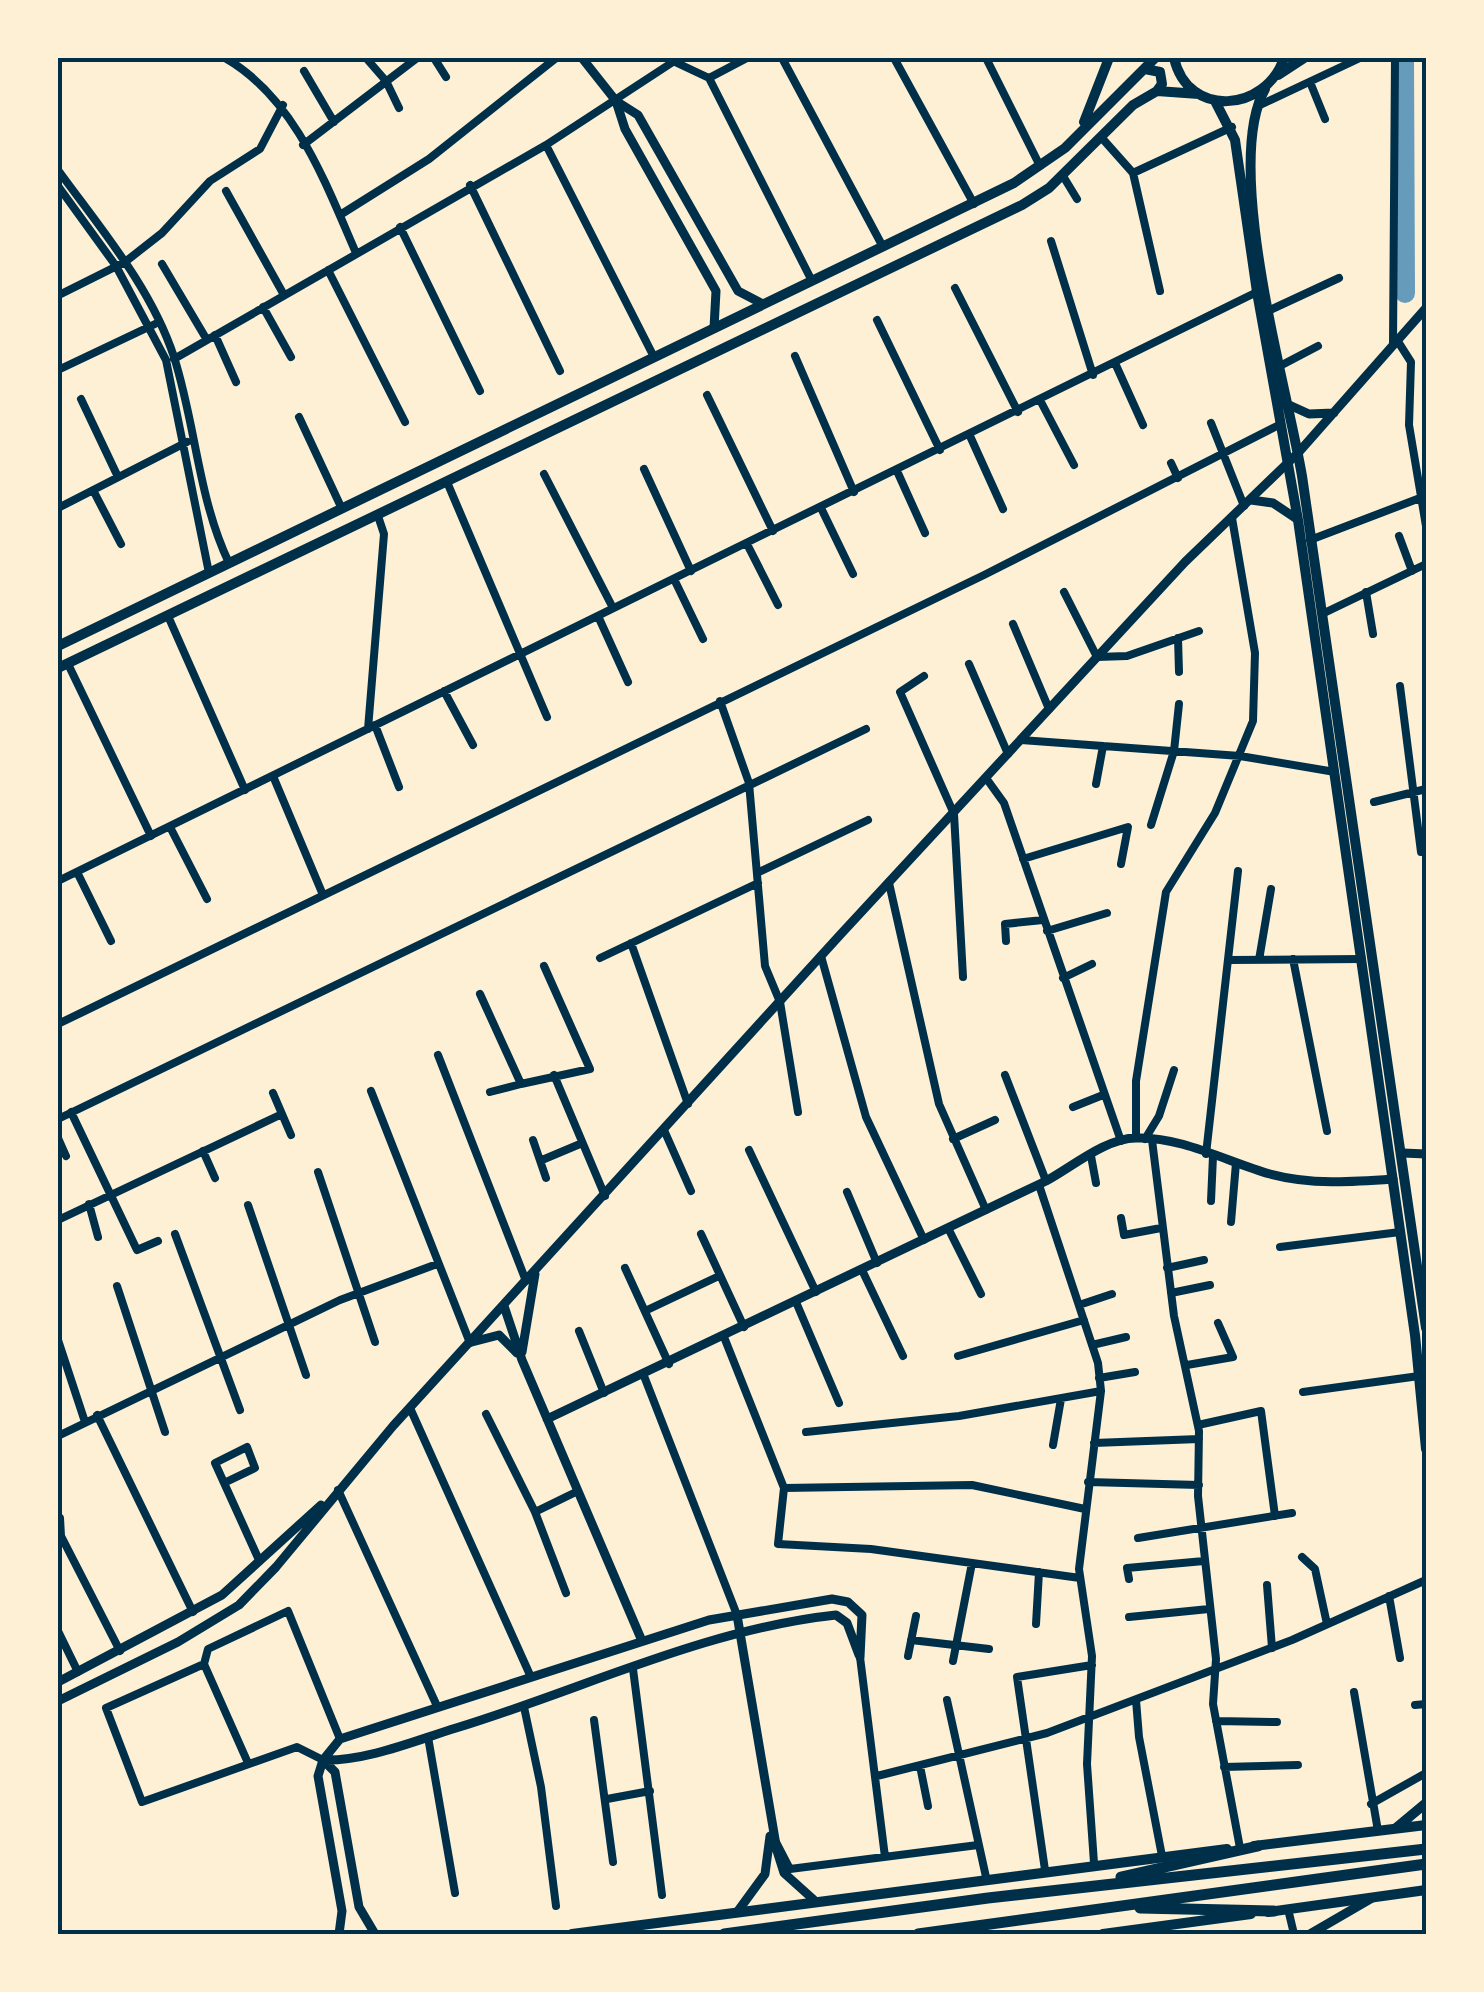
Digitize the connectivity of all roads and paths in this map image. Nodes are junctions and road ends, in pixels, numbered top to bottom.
1 (225, 58) edge
2 (366, 58) edge
3 (416, 58) edge
4 (434, 58) edge
5 (556, 58) edge
6 (582, 58) edge
7 (746, 58) edge
8 (782, 58) edge
9 (894, 58) edge
10 (986, 58) edge
11 (1110, 58) edge
12 (1155, 58) edge
13 (1174, 58) edge
14 (1284, 58) edge
15 (1304, 58) edge
16 (1360, 58) edge
17 (1395, 58) edge
18 (677, 60) edge
19 (1144, 69) junction
20 (304, 71) dead end
21 (1277, 76) junction
22 (446, 78) dead end
23 (710, 78) junction
24 (386, 81) junction
25 (1310, 82) junction
26 (1265, 90) junction
27 (1158, 91) junction
28 (1198, 94) junction
29 (616, 101) junction
30 (1215, 101) junction
31 (283, 105) junction
32 (399, 108) dead end
33 (1254, 108) junction
34 (1325, 119) dead end
35 (334, 122) junction
36 (1426, 122) edge
37 (1232, 127) junction
38 (1080, 132) junction
39 (1101, 137) junction
40 (303, 145) junction
41 (546, 145) junction
42 (1040, 166) junction
43 (58, 170) edge
44 (1132, 173) junction
45 (1063, 176) junction
46 (58, 186) edge
47 (470, 186) junction
48 (226, 192) dead end
49 (1077, 199) dead end
50 (974, 204) junction
51 (340, 215) junction
52 (400, 227) junction
53 (1051, 241) dead end
54 (883, 247) junction
55 (356, 253) junction
56 (121, 264) junction
57 (162, 264) dead end
58 (328, 270) junction
59 (1339, 278) dead end
60 (812, 281) junction
61 (956, 288) dead end
62 (1160, 290) dead end
63 (1261, 290) junction
64 (61, 294) dead end
65 (284, 295) junction
66 (763, 304) junction
67 (263, 308) junction
68 (1426, 309) edge
69 (1270, 310) junction
70 (876, 320) dead end
71 (155, 324) junction
72 (714, 328) junction
73 (211, 337) junction
74 (1395, 343) junction
75 (1318, 346) dead end
76 (795, 356) dead end
77 (291, 357) dead end
78 (654, 357) junction
79 (174, 358) junction
80 (1115, 363) junction
81 (1278, 367) junction
82 (58, 370) edge
83 (560, 370) dead end
84 (1093, 375) junction
85 (236, 382) dead end
86 (480, 390) dead end
87 (707, 395) dead end
88 (81, 399) dead end
89 (1040, 402) junction
90 (1287, 404) junction
91 (1018, 412) junction
92 (1334, 412) junction
93 (299, 417) dead end
94 (405, 422) dead end
95 (1211, 424) dead end
96 (1279, 424) junction
97 (1143, 425) dead end
98 (970, 436) junction
99 (189, 441) junction
100 (940, 450) junction
101 (1298, 453) junction
102 (1225, 454) junction
103 (1171, 463) dead end
104 (1286, 463) junction
105 (1074, 465) dead end
106 (644, 469) dead end
107 (897, 471) junction
108 (544, 474) dead end
109 (118, 477) junction
110 (1178, 478) junction
111 (447, 482) junction
112 (92, 490) junction
113 (854, 492) junction
114 (1420, 498) junction
115 (1247, 503) junction
116 (58, 508) edge
117 (820, 508) junction
118 (342, 509) junction
119 (1003, 509) dead end
120 (378, 516) junction
121 (1232, 518) junction
122 (1298, 520) junction
123 (1426, 526) edge
124 (774, 531) junction
125 (925, 533) dead end
126 (1399, 536) dead end
127 (284, 537) junction
128 (1310, 540) junction
129 (121, 544) dead end
130 (747, 544) junction
131 (254, 551) junction
132 (289, 558) junction
133 (228, 564) junction
134 (1426, 564) edge
135 (691, 570) junction
136 (1412, 570) junction
137 (258, 572) junction
138 (209, 573) junction
139 (853, 574) dead end
140 (674, 579) junction
141 (1064, 592) dead end
142 (1366, 592) junction
143 (778, 605) dead end
144 (612, 608) junction
145 (1322, 614) junction
146 (168, 616) junction
147 (598, 616) junction
148 (1013, 624) dead end
149 (1199, 632) dead end
150 (1373, 634) dead end
151 (1178, 638) junction
152 (702, 639) dead end
153 (58, 646) edge
154 (519, 654) junction
155 (1097, 657) junction
156 (968, 664) dead end
157 (63, 666) edge
158 (1179, 672) dead end
159 (924, 676) dead end
160 (628, 682) dead end
161 (1400, 686) dead end
162 (444, 691) junction
163 (720, 701) junction
164 (1179, 704) dead end
165 (1049, 709) junction
166 (547, 717) dead end
167 (372, 727) junction
168 (866, 729) dead end
169 (1021, 740) junction
170 (473, 745) dead end
171 (1103, 746) junction
172 (1174, 751) junction
173 (1008, 754) junction
174 (1240, 756) junction
175 (1336, 772) junction
176 (274, 776) junction
177 (986, 778) junction
178 (750, 783) junction
179 (1096, 784) dead end
180 (399, 787) dead end
181 (1426, 789) edge
182 (244, 790) junction
183 (1412, 793) junction
184 (1374, 802) dead end
185 (954, 814) junction
186 (868, 820) dead end
187 (1151, 826) dead end
188 (170, 827) junction
189 (151, 836) junction
190 (1349, 840) junction
191 (1420, 852) dead end
192 (1023, 859) junction
193 (1120, 864) dead end
194 (1238, 871) dead end
195 (77, 872) junction
196 (759, 872) junction
197 (58, 881) edge
198 (888, 883) junction
199 (758, 884) junction
200 (1272, 889) dead end
201 (323, 896) junction
202 (208, 899) dead end
203 (1107, 913) dead end
204 (1043, 920) junction
205 (1047, 932) junction
206 (111, 941) dead end
207 (1006, 941) dead end
208 (631, 944) junction
209 (821, 956) junction
210 (600, 958) dead end
211 (1362, 958) junction
212 (1293, 959) junction
213 (1228, 960) junction
214 (1260, 960) junction
215 (1092, 964) dead end
216 (544, 966) dead end
217 (962, 977) dead end
218 (1062, 978) junction
219 (480, 994) dead end
220 (780, 1002) junction
221 (58, 1024) edge
222 (438, 1054) dead end
223 (1174, 1070) dead end
224 (554, 1076) junction
225 (1005, 1076) dead end
226 (521, 1084) junction
227 (370, 1091) dead end
228 (490, 1092) dead end
229 (273, 1093) dead end
230 (1104, 1095) junction
231 (688, 1104) junction
232 (1073, 1108) dead end
233 (72, 1112) junction
234 (798, 1112) dead end
235 (282, 1114) junction
236 (58, 1119) edge
237 (995, 1120) dead end
238 (664, 1130) junction
239 (1327, 1131) dead end
240 (291, 1135) dead end
241 (58, 1138) edge
242 (953, 1138) junction
243 (1144, 1139) junction
244 (533, 1140) dead end
245 (1121, 1141) junction
246 (580, 1144) junction
247 (749, 1150) dead end
248 (204, 1151) junction
249 (1402, 1154) junction
250 (1426, 1154) edge
251 (1209, 1155) junction
252 (66, 1156) dead end
253 (1091, 1156) junction
254 (542, 1160) junction
255 (1236, 1163) junction
256 (318, 1172) dead end
257 (215, 1178) dead end
258 (546, 1178) dead end
259 (1393, 1179) junction
260 (1096, 1182) dead end
261 (1042, 1183) junction
262 (691, 1191) dead end
263 (847, 1192) dead end
264 (112, 1194) junction
265 (605, 1196) junction
266 (1212, 1201) dead end
267 (90, 1204) junction
268 (248, 1205) dead end
269 (986, 1210) junction
270 (1121, 1218) dead end
271 (58, 1220) edge
272 (1231, 1222) dead end
273 (948, 1228) junction
274 (1161, 1228) junction
275 (1400, 1232) junction
276 (174, 1234) dead end
277 (701, 1234) dead end
278 (98, 1237) dead end
279 (924, 1240) junction
280 (158, 1241) dead end
281 (1280, 1247) dead end
282 (1204, 1260) dead end
283 (876, 1263) junction
284 (437, 1264) junction
285 (626, 1268) dead end
286 (1167, 1268) junction
287 (862, 1270) junction
288 (536, 1271) junction
289 (718, 1276) junction
290 (526, 1282) junction
291 (117, 1286) dead end
292 (1210, 1286) dead end
293 (360, 1292) junction
294 (816, 1292) junction
295 (1170, 1292) junction
296 (980, 1294) dead end
297 (1112, 1294) dead end
298 (796, 1302) junction
299 (1079, 1305) junction
300 (504, 1306) junction
301 (645, 1311) junction
302 (1084, 1320) junction
303 (1218, 1322) dead end
304 (290, 1324) junction
305 (744, 1327) junction
306 (1426, 1328) edge
307 (579, 1332) dead end
308 (724, 1337) junction
309 (1126, 1337) dead end
310 (58, 1340) edge
311 (376, 1342) dead end
312 (470, 1343) junction
313 (1092, 1346) junction
314 (903, 1356) dead end
315 (958, 1356) dead end
316 (221, 1358) junction
317 (522, 1360) junction
318 (670, 1364) junction
319 (1187, 1365) junction
320 (1135, 1372) dead end
321 (306, 1375) dead end
322 (644, 1376) junction
323 (1419, 1376) junction
324 (1099, 1378) junction
325 (151, 1389) junction
326 (1101, 1391) junction
327 (1303, 1392) dead end
328 (604, 1394) junction
329 (1061, 1399) junction
330 (839, 1403) dead end
331 (410, 1408) junction
332 (240, 1410) dead end
333 (486, 1414) dead end
334 (98, 1415) junction
335 (547, 1419) junction
336 (85, 1422) junction
337 (1198, 1426) junction
338 (165, 1432) dead end
339 (806, 1432) dead end
340 (58, 1436) edge
341 (1200, 1439) junction
342 (1094, 1442) junction
343 (1052, 1445) dead end
344 (1426, 1450) edge
345 (1088, 1482) junction
346 (224, 1484) junction
347 (1199, 1485) junction
348 (784, 1488) junction
349 (338, 1490) junction
350 (578, 1492) junction
351 (1085, 1510) junction
352 (535, 1512) junction
353 (1292, 1513) dead end
354 (1275, 1516) junction
355 (60, 1518) edge
356 (1201, 1530) junction
357 (1138, 1538) dead end
358 (1302, 1557) dead end
359 (259, 1560) junction
360 (1204, 1561) junction
361 (972, 1564) junction
362 (1039, 1572) junction
363 (1080, 1578) junction
364 (1128, 1579) dead end
365 (1426, 1580) edge
366 (1267, 1585) dead end
367 (566, 1592) dead end
368 (1389, 1596) junction
369 (1209, 1609) junction
370 (193, 1612) junction
371 (737, 1615) junction
372 (916, 1616) dead end
373 (1129, 1617) dead end
374 (1036, 1624) dead end
375 (1327, 1624) junction
376 (58, 1632) edge
377 (739, 1632) junction
378 (912, 1640) junction
379 (642, 1641) junction
380 (956, 1645) junction
381 (1272, 1648) junction
382 (989, 1649) dead end
383 (120, 1651) junction
384 (908, 1656) dead end
385 (860, 1658) junction
386 (1400, 1658) dead end
387 (953, 1660) dead end
388 (204, 1664) junction
389 (1092, 1665) junction
390 (633, 1669) junction
391 (1214, 1670) junction
392 (78, 1672) junction
393 (530, 1675) junction
394 (58, 1682) edge
395 (1354, 1692) dead end
396 (947, 1700) dead end
397 (1136, 1700) junction
398 (58, 1701) edge
399 (1426, 1704) edge
400 (437, 1706) junction
401 (1415, 1706) dead end
402 (524, 1708) junction
403 (1090, 1717) junction
404 (594, 1720) dead end
405 (1216, 1722) junction
406 (1278, 1722) dead end
407 (428, 1737) junction
408 (1026, 1738) junction
409 (340, 1739) junction
410 (958, 1757) junction
411 (323, 1760) junction
412 (248, 1762) junction
413 (1298, 1765) dead end
414 (920, 1766) junction
415 (1224, 1767) junction
416 (1426, 1773) edge
417 (876, 1776) junction
418 (650, 1791) junction
419 (607, 1800) junction
420 (1426, 1803) edge
421 (1370, 1804) junction
422 (928, 1806) dead end
423 (770, 1818) junction
424 (1426, 1826) edge
425 (1395, 1828) junction
426 (1378, 1831) junction
427 (775, 1840) junction
428 (978, 1846) junction
429 (1258, 1846) junction
430 (1240, 1848) junction
431 (1426, 1849) edge
432 (1162, 1856) junction
433 (885, 1857) junction
434 (613, 1862) dead end
435 (1094, 1863) junction
436 (1426, 1864) edge
437 (1045, 1870) junction
438 (986, 1877) junction
439 (1063, 1890) junction
440 (1425, 1890) edge
441 (455, 1892) dead end
442 (662, 1895) dead end
443 (1375, 1897) junction
444 (814, 1900) junction
445 (556, 1906) dead end
446 (360, 1907) junction
447 (1106, 1907) junction
448 (1288, 1909) junction
449 (342, 1911) junction
450 (738, 1911) junction
451 (1274, 1911) junction
452 (339, 1934) edge
453 (374, 1934) edge
454 (572, 1934) edge
455 (724, 1934) edge
456 (918, 1934) edge
457 (1103, 1934) edge
458 (1294, 1934) edge
459 (1310, 1934) edge

1 - 31 street
2 - 24 street
3 - 24 street
4 - 22 street
5 - 51 street
6 - 29 street
7 - 23 street
8 - 54 street
9 - 50 street
10 - 42 street
11 - 38 main road
12 - 19 main road
13 - 28 main road
14 - 21 main road
15 - 21 main road
16 - 25 street
17 - 74 street
18 - 23 street
18 - 29 street
19 - 27 main road
19 - 38 main road
20 - 35 street
21 - 26 main road
23 - 60 street
24 - 32 street
24 - 35 street
25 - 33 street
25 - 34 street
26 - 30 main road
26 - 33 main road
27 - 28 main road
27 - 39 main road
28 - 30 main road
29 - 41 street
29 - 66 street
29 - 72 street
30 - 37 main road
31 - 40 street
31 - 56 street
33 - 63 main road
35 - 40 street
36 - 68 street
37 - 44 street
37 - 63 main road
38 - 42 main road
39 - 44 street
39 - 45 main road
40 - 51 street
41 - 47 street
41 - 78 street
42 - 50 main road
43 - 56 street
44 - 62 street
45 - 49 street
45 - 111 main road
46 - 56 street
47 - 52 street
47 - 83 street
48 - 65 street
50 - 54 main road
51 - 55 street
52 - 55 street
52 - 86 street
53 - 84 street
54 - 60 main road
55 - 58 street
56 - 64 street
56 - 71 street
57 - 73 street
58 - 65 street
58 - 94 street
59 - 69 street
60 - 66 main road
61 - 91 street
63 - 69 main road
63 - 80 street
63 - 96 main road
65 - 67 street
66 - 72 main road
67 - 73 street
67 - 77 street
68 - 74 street
69 - 81 main road
70 - 100 street
71 - 79 street
71 - 82 street
71 - 99 street
72 - 78 main road
73 - 79 street
73 - 85 street
74 - 92 street
74 - 114 street
75 - 81 street
76 - 113 street
78 - 118 main road
79 - 99 street
80 - 84 street
80 - 97 street
81 - 90 main road
84 - 89 street
87 - 124 street
88 - 109 street
89 - 91 street
89 - 105 street
90 - 92 street
90 - 101 main road
91 - 98 street
92 - 101 street
93 - 118 street
95 - 102 street
96 - 102 street
96 - 104 main road
98 - 100 street
98 - 119 street
99 - 109 street
99 - 133 street
99 - 138 street
100 - 107 street
101 - 104 street
101 - 128 main road
102 - 110 street
102 - 115 street
103 - 110 street
104 - 115 street
104 - 122 main road
106 - 135 street
107 - 113 street
107 - 125 street
108 - 144 street
109 - 112 street
110 - 163 street
111 - 120 main road
111 - 154 street
112 - 116 street
112 - 129 street
113 - 117 street
114 - 123 street
114 - 128 street
115 - 121 street
115 - 122 street
117 - 124 street
117 - 139 street
118 - 127 main road
120 - 132 main road
120 - 167 street
121 - 155 street
121 - 174 street
122 - 175 main road
124 - 130 street
126 - 136 street
127 - 131 main road
127 - 132 main road
128 - 145 main road
130 - 135 street
130 - 143 street
131 - 133 main road
131 - 137 main road
132 - 137 main road
133 - 138 main road
134 - 136 street
135 - 140 street
136 - 142 street
137 - 146 main road
138 - 153 main road
140 - 144 street
140 - 152 street
141 - 155 street
142 - 145 street
142 - 150 street
144 - 147 street
145 - 190 main road
146 - 157 main road
146 - 182 street
147 - 154 street
147 - 160 street
148 - 165 street
149 - 151 street
151 - 155 street
151 - 158 street
154 - 162 street
154 - 166 street
155 - 165 street
156 - 173 street
157 - 189 street
159 - 185 street
161 - 183 street
162 - 167 street
162 - 170 street
163 - 178 street
163 - 201 street
164 - 172 street
165 - 169 street
167 - 176 street
167 - 180 street
168 - 178 street
169 - 171 street
169 - 173 street
171 - 172 street
171 - 179 street
172 - 174 street
172 - 187 street
173 - 177 street
174 - 175 street
174 - 243 street
175 - 190 main road
176 - 182 street
176 - 201 street
177 - 185 street
177 - 192 street
178 - 196 street
178 - 233 street
181 - 183 street
182 - 188 street
183 - 184 street
183 - 191 street
185 - 198 street
185 - 217 street
186 - 196 street
188 - 189 street
188 - 202 street
189 - 195 street
190 - 211 main road
190 - 249 main road
192 - 193 street
192 - 204 street
194 - 213 street
195 - 197 street
195 - 206 street
196 - 199 street
198 - 209 street
198 - 242 street
199 - 208 street
199 - 220 street
200 - 214 street
201 - 221 street
203 - 205 street
204 - 205 street
204 - 207 street
205 - 218 street
208 - 210 street
208 - 231 street
209 - 220 street
209 - 279 street
211 - 212 street
211 - 259 main road
212 - 214 street
212 - 239 street
213 - 214 street
213 - 251 street
215 - 218 street
216 - 224 street
218 - 230 street
219 - 226 street
220 - 231 street
220 - 234 street
222 - 290 street
223 - 243 street
224 - 226 street
224 - 246 street
225 - 261 street
226 - 228 street
227 - 284 street
229 - 235 street
230 - 232 street
230 - 245 street
231 - 238 street
233 - 236 street
233 - 264 street
235 - 240 street
235 - 248 street
237 - 242 street
238 - 262 street
238 - 265 street
241 - 252 street
242 - 269 street
243 - 245 street
243 - 251 street
243 - 274 street
244 - 254 street
245 - 253 street
246 - 254 street
246 - 265 street
247 - 294 street
248 - 257 street
248 - 264 street
249 - 250 street
249 - 306 main road
251 - 255 street
251 - 266 street
253 - 260 street
253 - 261 street
254 - 258 street
255 - 259 street
255 - 272 street
256 - 293 street
259 - 275 main road
261 - 269 street
261 - 299 street
263 - 283 street
264 - 267 street
264 - 280 street
265 - 288 street
267 - 271 street
267 - 278 street
268 - 304 street
269 - 273 street
270 - 274 street
273 - 279 street
273 - 296 street
274 - 286 street
275 - 281 street
275 - 323 main road
276 - 316 street
277 - 289 street
279 - 283 street
282 - 286 street
283 - 287 street
284 - 293 street
284 - 312 street
285 - 301 street
286 - 295 street
287 - 294 street
287 - 314 street
288 - 290 street
288 - 317 street
289 - 301 street
289 - 305 street
290 - 300 street
291 - 325 street
292 - 295 street
293 - 304 street
293 - 311 street
294 - 298 street
295 - 319 street
297 - 299 street
298 - 305 street
298 - 330 street
299 - 302 street
300 - 312 street
300 - 317 street
301 - 318 street
302 - 313 street
302 - 315 street
303 - 319 street
304 - 316 street
304 - 321 street
305 - 308 street
307 - 328 street
308 - 318 street
308 - 348 street
309 - 313 street
310 - 336 street
312 - 317 street
312 - 331 street
313 - 324 street
316 - 325 street
316 - 332 street
317 - 335 street
318 - 322 street
319 - 337 street
320 - 324 street
322 - 328 street
322 - 371 street
323 - 327 street
323 - 344 main road
324 - 326 street
325 - 334 street
325 - 338 street
326 - 329 street
326 - 342 street
328 - 335 street
329 - 339 street
329 - 343 street
331 - 349 street
331 - 393 street
333 - 352 street
334 - 336 street
334 - 370 street
335 - 350 street
336 - 340 street
337 - 341 street
337 - 354 street
341 - 342 street
341 - 347 street
342 - 345 street
345 - 347 street
345 - 351 street
346 - 346 street
346 - 359 street
347 - 356 street
348 - 351 street
348 - 361 street
349 - 359 street
349 - 398 street
349 - 400 street
350 - 352 street
350 - 379 street
351 - 363 street
352 - 367 street
353 - 354 street
354 - 356 street
355 - 383 street
356 - 357 street
356 - 360 street
358 - 375 street
359 - 370 street
360 - 364 street
360 - 369 street
361 - 362 street
361 - 380 street
362 - 363 street
362 - 374 street
363 - 389 street
365 - 368 street
366 - 381 street
368 - 375 street
368 - 386 street
369 - 373 street
369 - 391 street
370 - 383 street
371 - 377 street
371 - 379 street
371 - 385 street
372 - 378 street
375 - 381 street
376 - 392 street
377 - 385 street
377 - 390 street
377 - 423 street
378 - 380 street
378 - 384 street
379 - 393 street
380 - 382 street
380 - 387 street
381 - 391 street
383 - 392 street
385 - 417 street
388 - 409 street
388 - 412 street
388 - 412 street
389 - 403 street
389 - 408 street
390 - 402 street
390 - 418 street
391 - 397 street
391 - 405 street
392 - 394 street
393 - 400 street
395 - 421 street
396 - 410 street
397 - 403 street
397 - 432 street
399 - 401 street
400 - 409 street
402 - 407 street
402 - 445 street
403 - 408 street
403 - 435 street
404 - 419 street
405 - 406 street
405 - 415 street
407 - 411 street
407 - 441 street
408 - 410 street
408 - 437 street
409 - 411 street
410 - 414 street
410 - 428 street
411 - 412 street
411 - 446 street
411 - 449 street
413 - 415 street
414 - 417 street
414 - 422 street
415 - 430 street
416 - 421 street
417 - 433 street
418 - 419 street
418 - 442 street
419 - 434 street
420 - 425 main road
421 - 426 street
423 - 427 street
423 - 450 street
424 - 425 main road
425 - 426 main road
426 - 429 main road
427 - 433 street
427 - 444 street
428 - 433 street
428 - 438 street
429 - 430 main road
429 - 439 main road
430 - 432 main road
431 - 439 main road
432 - 435 main road
435 - 437 main road
436 - 447 main road
437 - 438 main road
438 - 444 main road
439 - 455 main road
440 - 443 main road
443 - 448 main road
443 - 459 street
444 - 450 main road
446 - 449 street
446 - 453 street
447 - 451 main road
447 - 456 main road
448 - 451 main road
448 - 458 street
449 - 452 street
450 - 454 main road
451 - 457 main road

